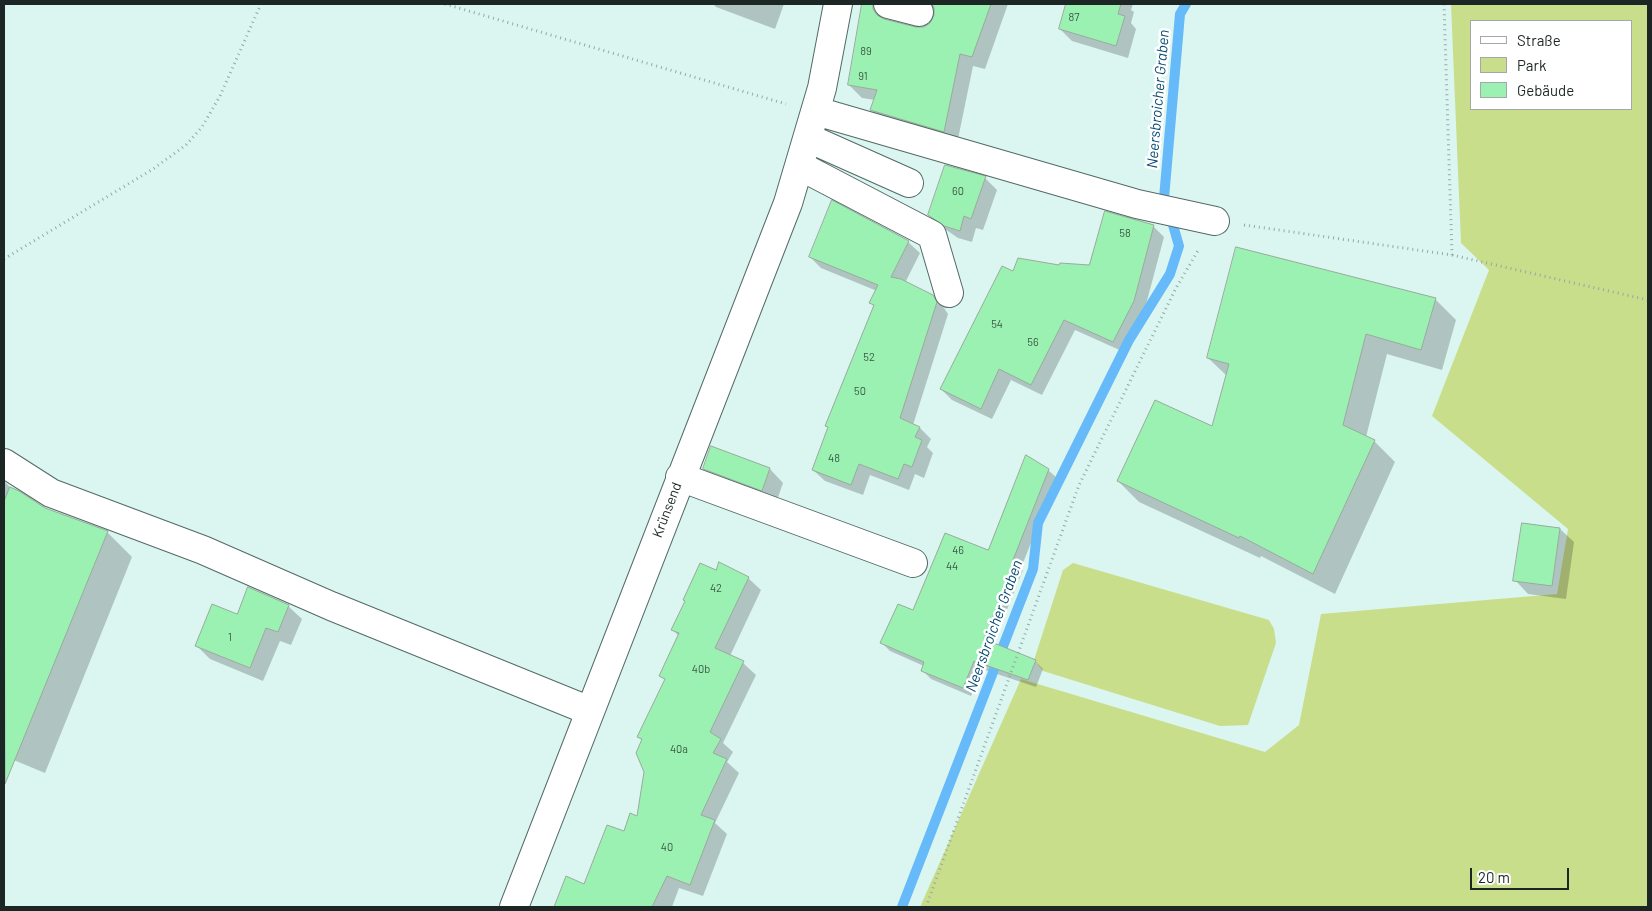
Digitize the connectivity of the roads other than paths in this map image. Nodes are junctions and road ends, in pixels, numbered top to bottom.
1 (838, 4) edge
2 (888, 4) edge
3 (919, 12) dead end
4 (819, 100) junction
5 (808, 138) junction
6 (800, 166) junction
7 (909, 183) dead end
8 (1215, 221) road end
9 (949, 293) dead end
10 (4, 463) edge
11 (680, 476) junction
12 (913, 563) dead end
13 (590, 710) junction
14 (514, 907) edge

1 - 4 street, Krünsend
2 - 3 street
4 - 5 street, Krünsend
4 - 8 street
5 - 6 street, Krünsend
5 - 7 street
6 - 9 street
6 - 11 street, Krünsend
10 - 13 street
11 - 12 street
11 - 13 street, Krünsend
13 - 14 street, Krünsend

